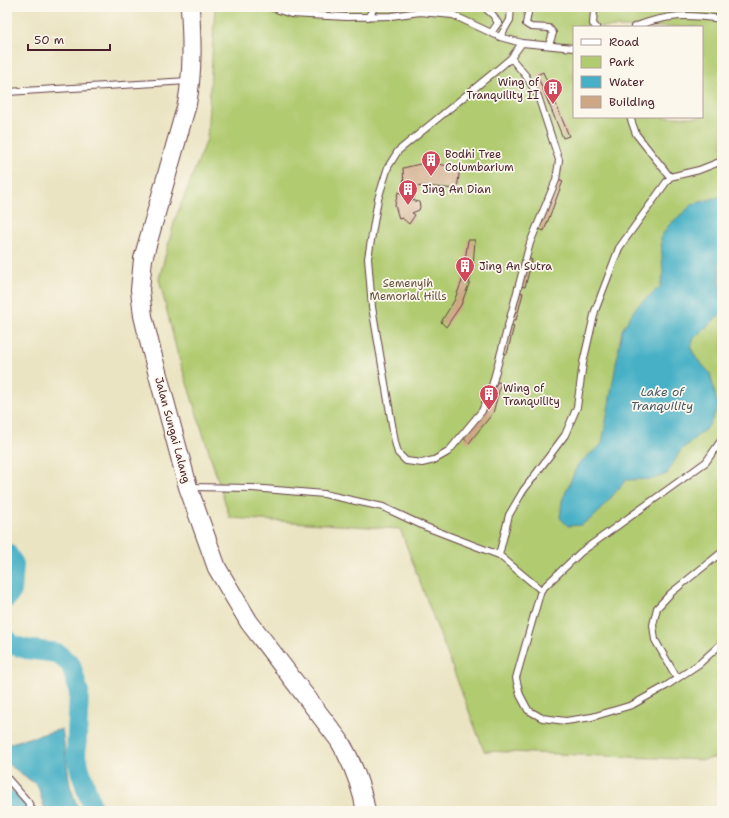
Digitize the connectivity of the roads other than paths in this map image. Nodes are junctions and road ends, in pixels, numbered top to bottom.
1 (190, 7) edge
2 (270, 7) edge
3 (375, 7) edge
4 (484, 7) edge
5 (511, 7) edge
6 (529, 7) edge
7 (598, 7) edge
8 (368, 17) junction
9 (722, 19) edge
10 (595, 26) edge
11 (637, 26) edge
12 (491, 32) junction
13 (500, 37) junction
14 (522, 43) junction
15 (549, 45) junction
16 (573, 48) edge
17 (511, 58) junction
18 (191, 80) junction
19 (7, 92) edge
20 (630, 118) edge
21 (722, 161) edge
22 (670, 177) junction
23 (722, 439) edge
24 (188, 487) junction
25 (722, 552) edge
26 (499, 555) junction
27 (541, 590) junction
28 (722, 643) edge
29 (677, 678) junction
30 (7, 778) edge
31 (33, 811) edge
32 (366, 811) edge

1 - 18 street, Jalan Sungai Lalang
2 - 8 lane
3 - 8 lane
4 - 12 lane
5 - 13 lane
6 - 15 lane
7 - 10 lane
8 - 12 lane
9 - 11 lane
12 - 13 lane
13 - 14 lane
14 - 15 lane
14 - 17 lane
15 - 16 lane
17 - 17 lane
18 - 19 lane
18 - 24 street, Jalan Sungai Lalang
20 - 22 lane
21 - 22 lane
22 - 26 lane
23 - 27 lane
24 - 26 lane
24 - 32 street, Jalan Sungai Lalang
25 - 29 lane
26 - 27 lane
27 - 29 lane
28 - 29 lane
30 - 31 lane

